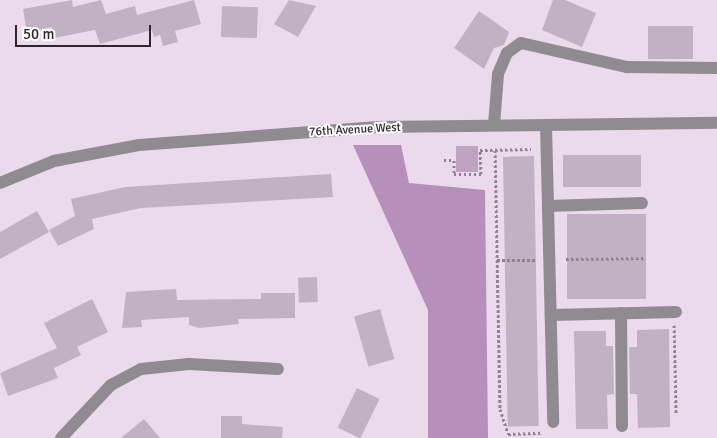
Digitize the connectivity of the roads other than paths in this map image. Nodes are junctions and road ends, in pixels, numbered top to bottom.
1 (717, 68) edge
2 (717, 123) edge
3 (546, 125) junction
4 (494, 126) junction
5 (0, 184) edge
6 (642, 203) dead end
7 (548, 206) junction
8 (621, 313) junction
9 (551, 315) junction
10 (675, 317) road end
11 (278, 369) dead end
12 (553, 422) dead end
13 (622, 426) dead end
14 (61, 438) edge

1 - 4 street
2 - 3 street, 76th Avenue West
3 - 4 street, 76th Avenue West
3 - 7 street
4 - 5 street, 76th Avenue West
6 - 7 street
7 - 9 street
8 - 9 street
8 - 10 street
8 - 13 street
9 - 12 street
11 - 14 street

